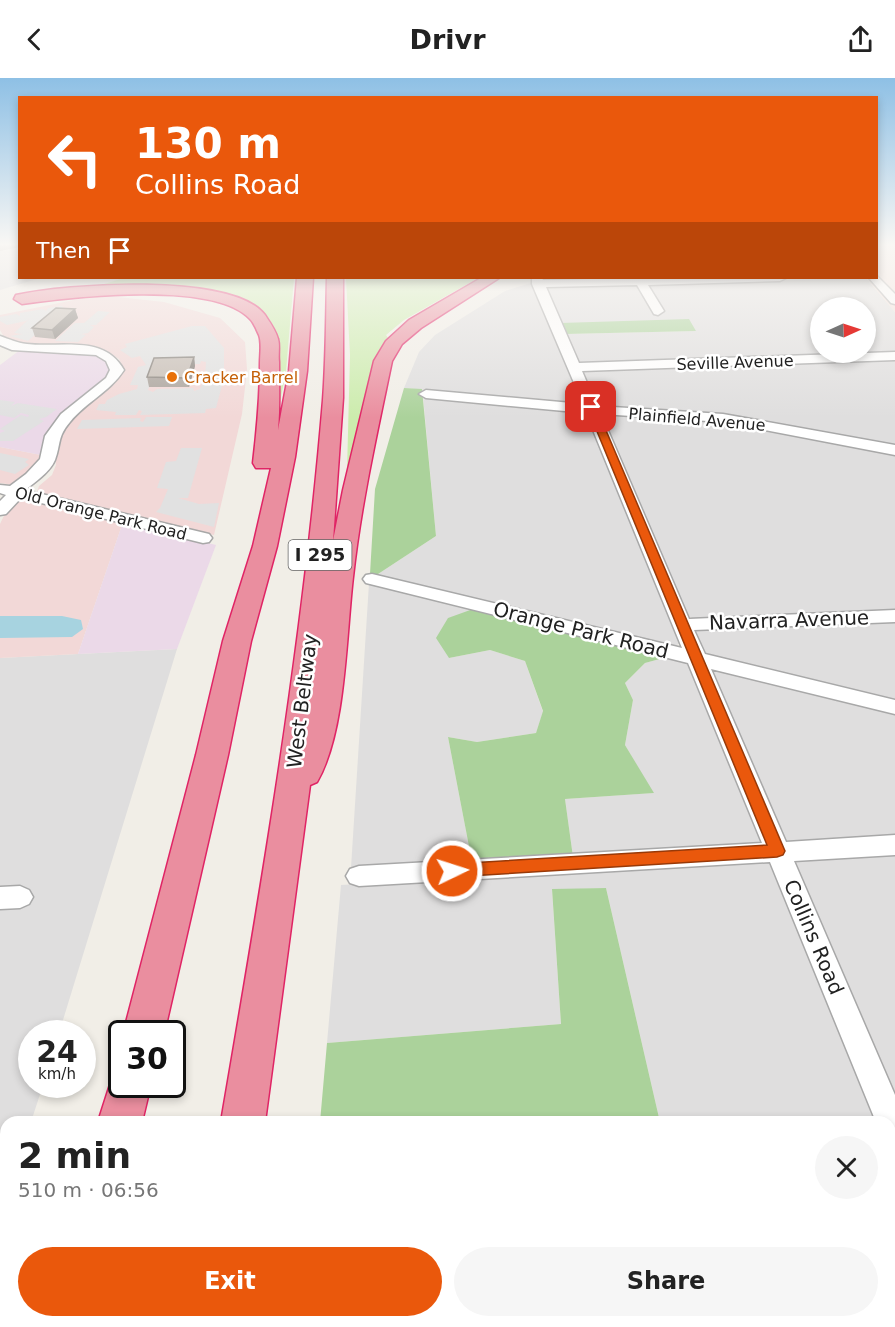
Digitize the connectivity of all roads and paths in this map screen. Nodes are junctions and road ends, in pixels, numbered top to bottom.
1 (228, 301) edge
2 (302, 301) edge
3 (335, 301) edge
4 (452, 301) edge
5 (546, 301) edge
6 (652, 301) edge
7 (658, 311) dead end
8 (0, 340) edge
9 (895, 356) edge
10 (575, 368) junction
11 (426, 394) dead end
12 (591, 407) junction
13 (895, 450) edge
14 (14, 491) edge
15 (0, 510) edge
16 (203, 538) dead end
17 (372, 579) dead end
18 (252, 589) junction
19 (895, 616) edge
20 (683, 625) junction
21 (696, 659) junction
22 (895, 707) edge
23 (288, 831) junction
24 (895, 845) edge
25 (777, 851) junction
26 (358, 876) dead end
27 (146, 1020) edge
28 (126, 1098) edge
29 (122, 1116) edge
30 (244, 1116) edge
31 (889, 1116) edge

1 - 18 highway
2 - 18 highway, I 295
3 - 23 highway, West Beltway / I 295
4 - 23 highway
5 - 10 street, Collins Road
6 - 7 street
8 - 14 street
9 - 10 street, Seville Avenue
10 - 12 street, Collins Road
11 - 12 street, Plainfield Avenue
12 - 13 street, Plainfield Avenue
12 - 20 street, Collins Road
14 - 15 street
14 - 16 street, Old Orange Park Road
17 - 21 street, Orange Park Road
18 - 27 highway, I 295
19 - 20 street, Navarra Avenue
20 - 21 street, Collins Road
21 - 22 street, Orange Park Road
21 - 25 street, Collins Road
23 - 30 highway, West Beltway / I 295
24 - 25 street
25 - 26 street
25 - 31 street, Collins Road
28 - 29 highway

